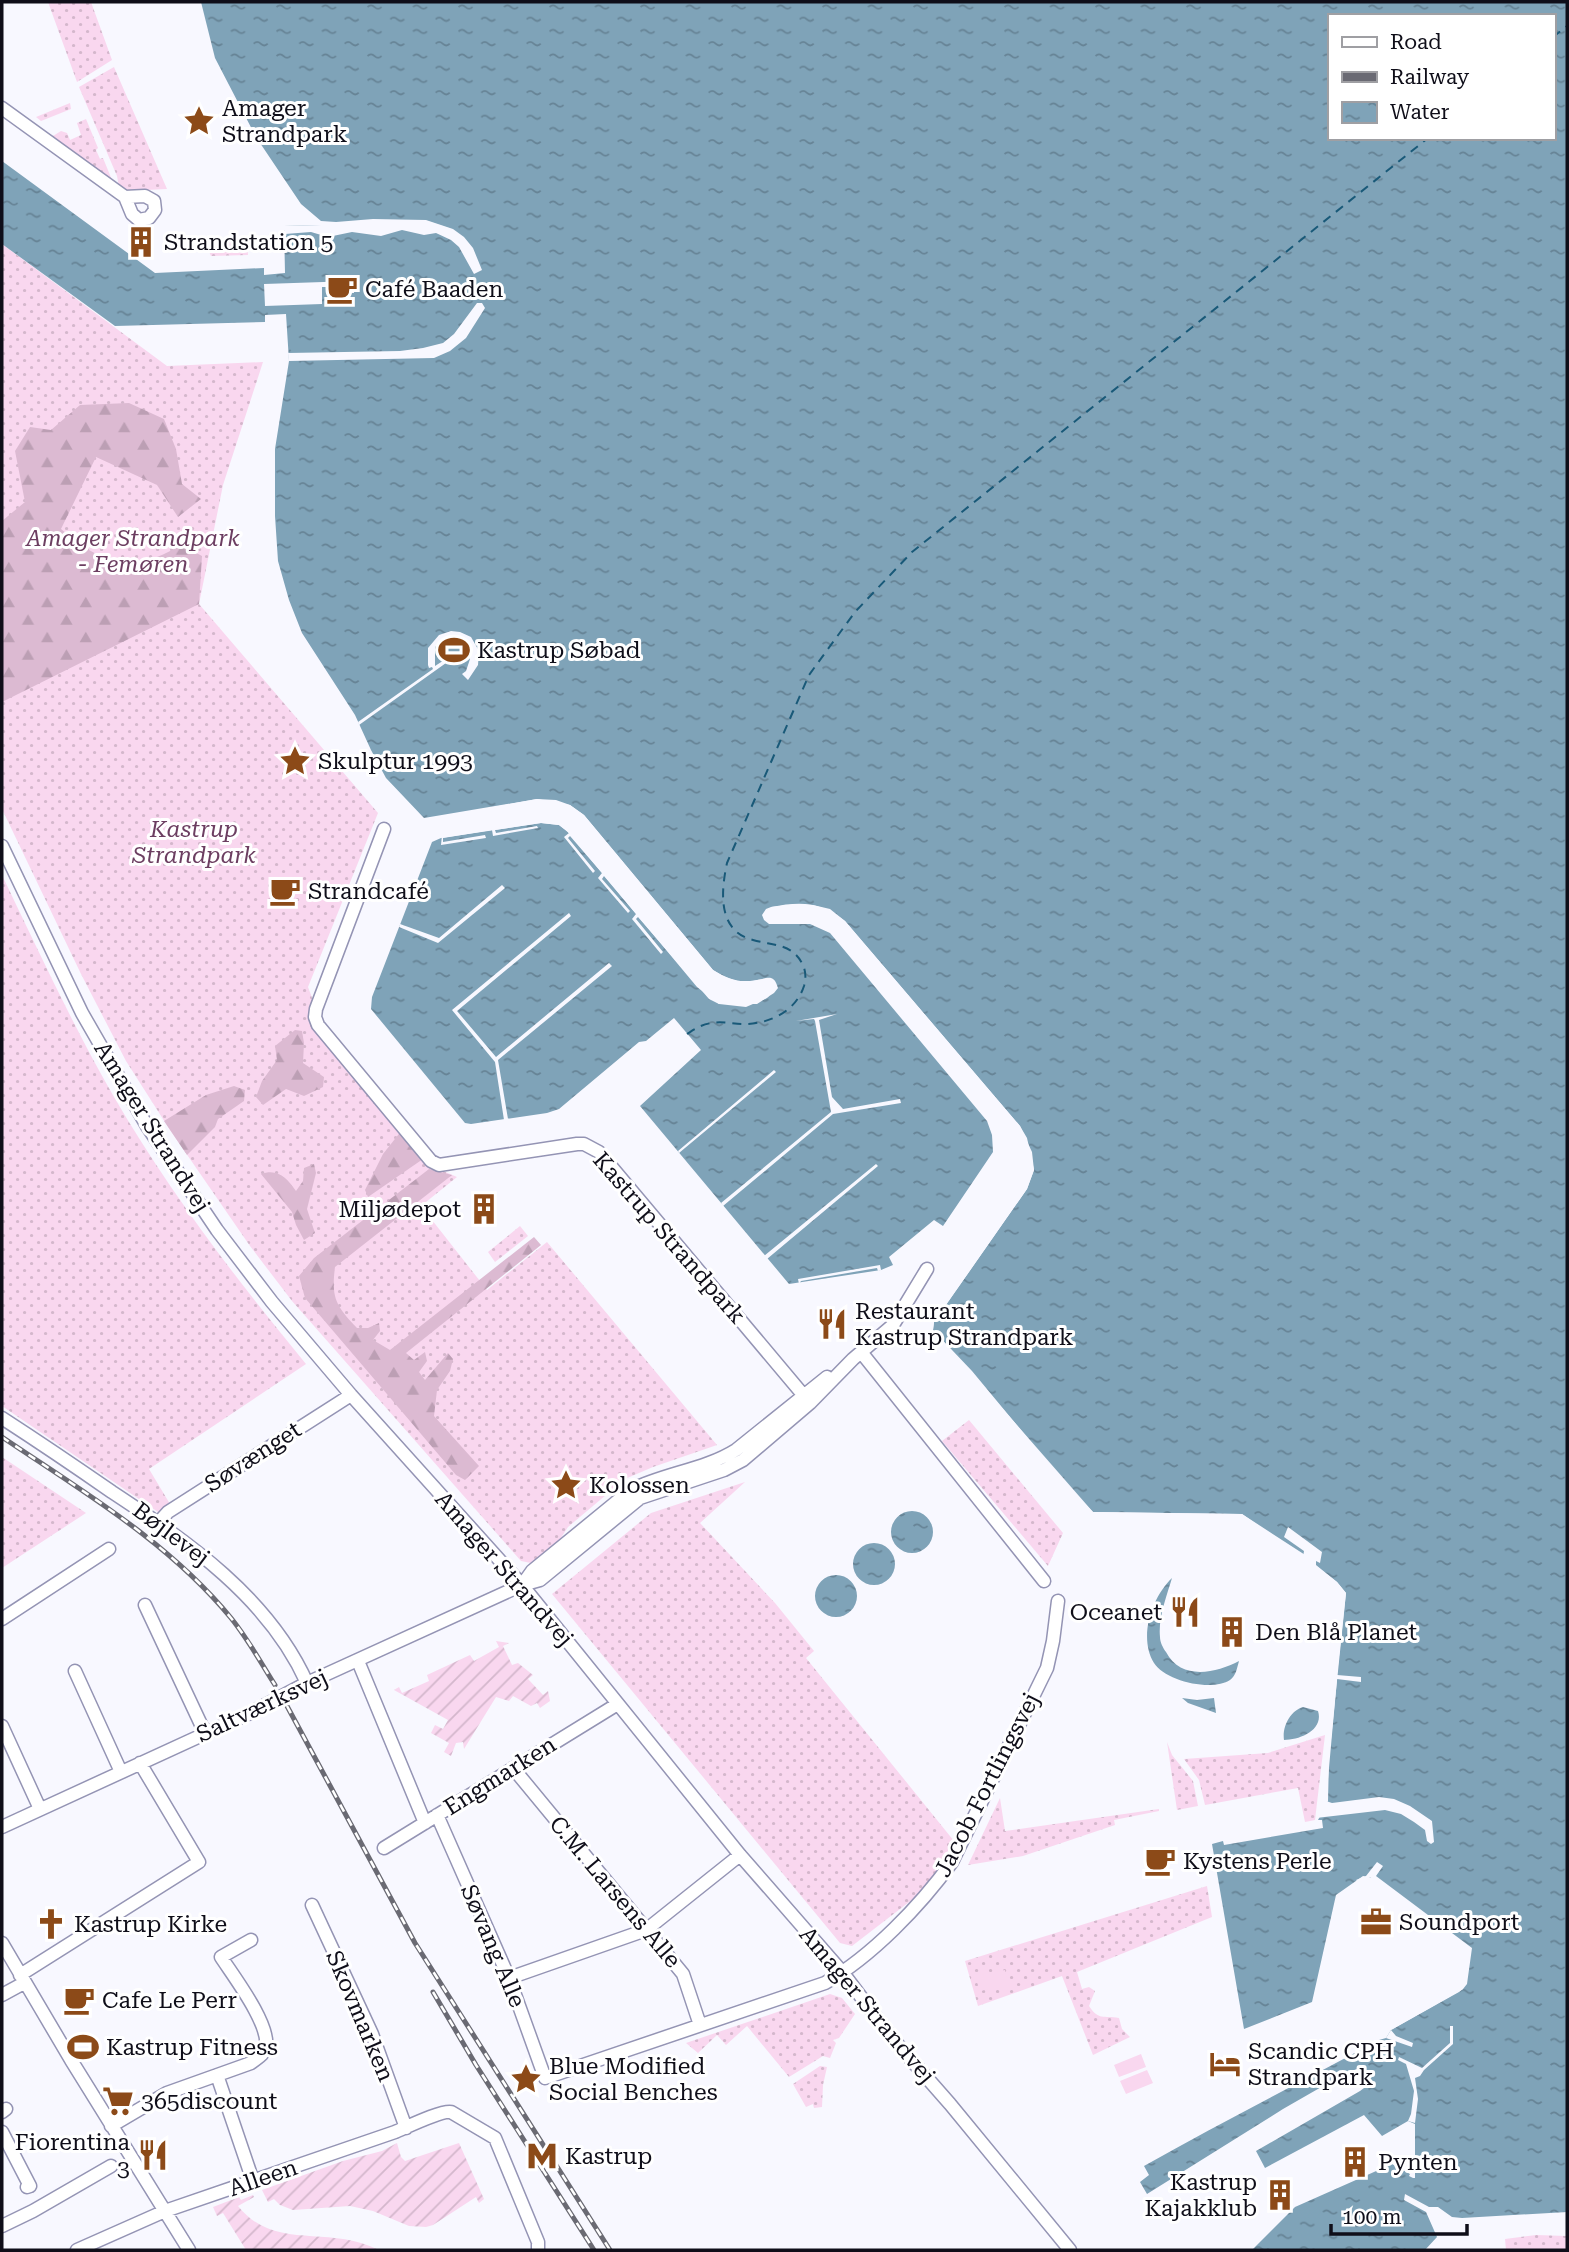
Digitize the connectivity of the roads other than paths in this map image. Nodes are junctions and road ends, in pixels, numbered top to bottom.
1 (2, 108) edge
2 (125, 197) dead end
3 (384, 829) dead end
4 (2, 846) edge
5 (926, 1269) dead end
6 (857, 1356) junction
7 (351, 1395) junction
8 (806, 1399) junction
9 (2, 1418) edge
10 (158, 1523) junction
11 (109, 1549) dead end
12 (1044, 1581) dead end
13 (522, 1585) junction
14 (1059, 1601) dead end
15 (145, 1605) dead end
16 (2, 1619) edge
17 (358, 1661) junction
18 (75, 1671) dead end
19 (307, 1683) junction
20 (617, 1705) junction
21 (2, 1726) edge
22 (205, 1733) junction
23 (140, 1763) junction
24 (513, 1768) junction
25 (121, 1772) junction
26 (40, 1809) junction
27 (437, 1815) junction
28 (425, 1822) junction
29 (2, 1827) edge
30 (384, 1848) dead end
31 (740, 1855) junction
32 (312, 1905) dead end
33 (646, 1930) junction
34 (251, 1940) dead end
35 (2, 1943) edge
36 (843, 1973) junction
37 (509, 1978) junction
38 (22, 1979) junction
39 (2, 1995) edge
40 (700, 2025) junction
41 (217, 2075) junction
42 (111, 2126) junction
43 (406, 2128) junction
44 (2, 2132) edge
45 (111, 2166) dead end
46 (253, 2181) junction
47 (27, 2187) dead end
48 (165, 2211) junction
49 (2, 2226) edge
50 (77, 2250) edge
51 (189, 2250) edge
52 (538, 2250) edge
53 (1070, 2250) edge

1 - 2 street
3 - 8 street, Kastrup Strandpark
4 - 7 street, Amager Strandvej
5 - 6 street
6 - 8 street
6 - 12 street
7 - 10 street, Søvænget
7 - 13 street, Amager Strandvej
8 - 13 street
9 - 10 street, Bøjlevej
10 - 19 street, Bøjlevej
11 - 16 street
13 - 17 street, Saltværksvej
13 - 20 street, Amager Strandvej
14 - 36 street, Jacob Fortlingsvej
15 - 22 street
17 - 19 street, Saltværksvej
17 - 28 street
18 - 25 street
19 - 22 street, Saltværksvej
20 - 24 street, Engmarken
20 - 31 street, Amager Strandvej
21 - 26 street
22 - 23 street, Saltværksvej
23 - 25 street, Saltværksvej
23 - 38 street
24 - 27 street, Engmarken
24 - 33 street, C.M. Larsens Alle
25 - 26 street, Saltværksvej
26 - 29 street, Saltværksvej
27 - 28 street, Engmarken
27 - 37 street, Søvang Alle
28 - 30 street, Engmarken
31 - 33 street
31 - 36 street, Amager Strandvej
32 - 43 street, Skovmarken
33 - 37 street
33 - 40 street, C.M. Larsens Alle
34 - 41 street
35 - 38 street
36 - 40 street
36 - 53 street, Amager Strandvej
37 - 40 street, Søvang Alle
38 - 39 street
38 - 42 street
41 - 42 street
41 - 46 street
42 - 48 street
43 - 46 street, Alleen
43 - 52 street, Alleen
44 - 47 street
45 - 49 street
46 - 48 street, Alleen
48 - 50 street, Alleen
48 - 51 street

